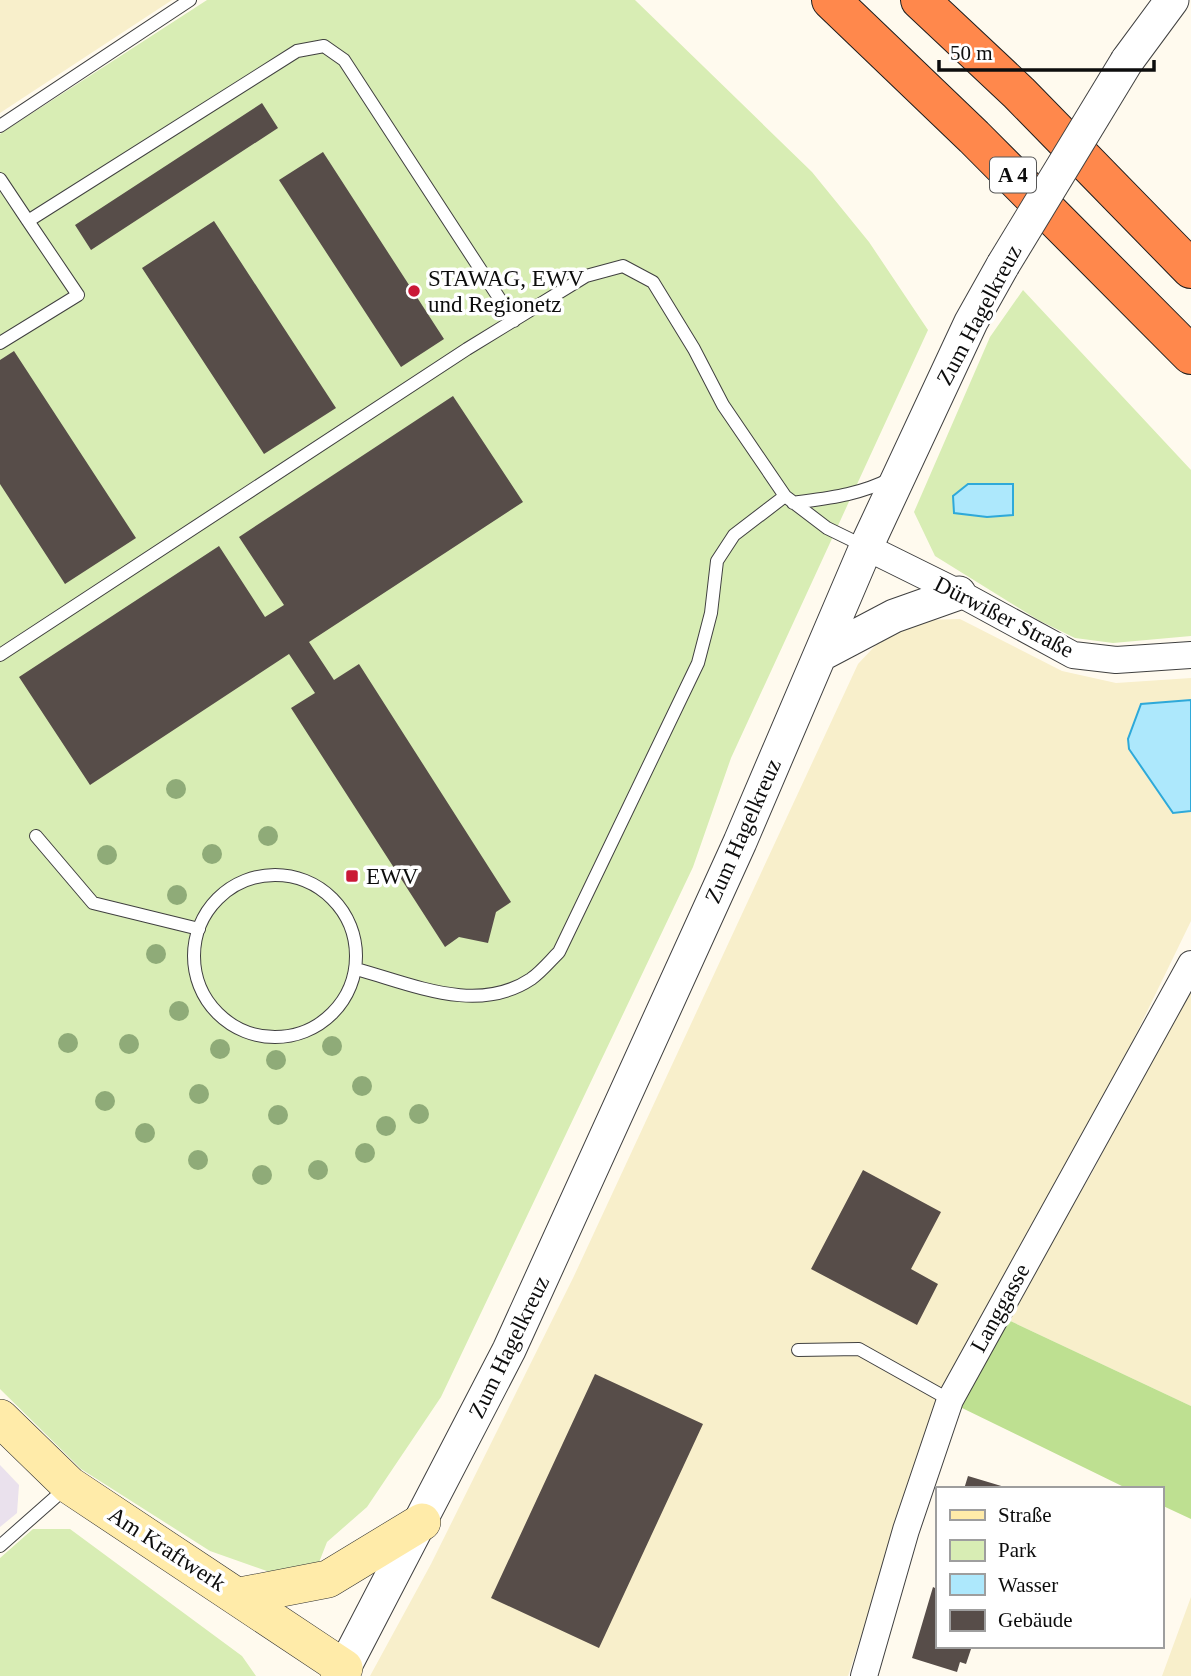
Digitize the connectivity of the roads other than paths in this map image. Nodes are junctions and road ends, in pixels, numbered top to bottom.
1 (190, 0) edge
2 (831, 0) edge
3 (920, 0) edge
4 (1172, 0) edge
5 (0, 125) edge
6 (0, 179) edge
7 (29, 221) junction
8 (1191, 269) edge
9 (514, 321) junction
10 (0, 343) edge
11 (1191, 355) edge
12 (900, 474) junction
13 (789, 500) junction
14 (866, 547) junction
15 (959, 593) junction
16 (0, 655) edge
17 (820, 655) junction
18 (1191, 655) edge
19 (36, 836) dead end
20 (199, 929) junction
21 (1191, 964) edge
22 (356, 969) junction
23 (798, 1350) dead end
24 (950, 1400) junction
25 (0, 1418) edge
26 (69, 1485) junction
27 (422, 1522) junction
28 (0, 1546) edge
29 (240, 1596) junction
30 (342, 1672) edge
31 (864, 1676) edge

1 - 5 lane
2 - 11 highway, A 4
3 - 8 highway, A 4
4 - 12 street, Zum Hagelkreuz, bridge
6 - 7 lane
7 - 9 lane
7 - 10 lane
9 - 13 lane
9 - 16 lane
12 - 13 lane
12 - 14 street, Zum Hagelkreuz
13 - 14 lane
13 - 22 lane
14 - 15 street, Dürwißer Straße
14 - 17 street, Zum Hagelkreuz
15 - 17 street
15 - 18 street, Dürwißer Straße
17 - 27 street, Zum Hagelkreuz
19 - 20 lane
20 - 22 lane
20 - 22 lane
21 - 24 street, Langgasse
23 - 24 lane
24 - 31 street, Langgasse
25 - 26 main road, Am Kraftwerk
26 - 28 lane
26 - 29 main road, Am Kraftwerk
27 - 29 main road
27 - 30 street, Zum Hagelkreuz
29 - 30 main road, Am Kraftwerk

